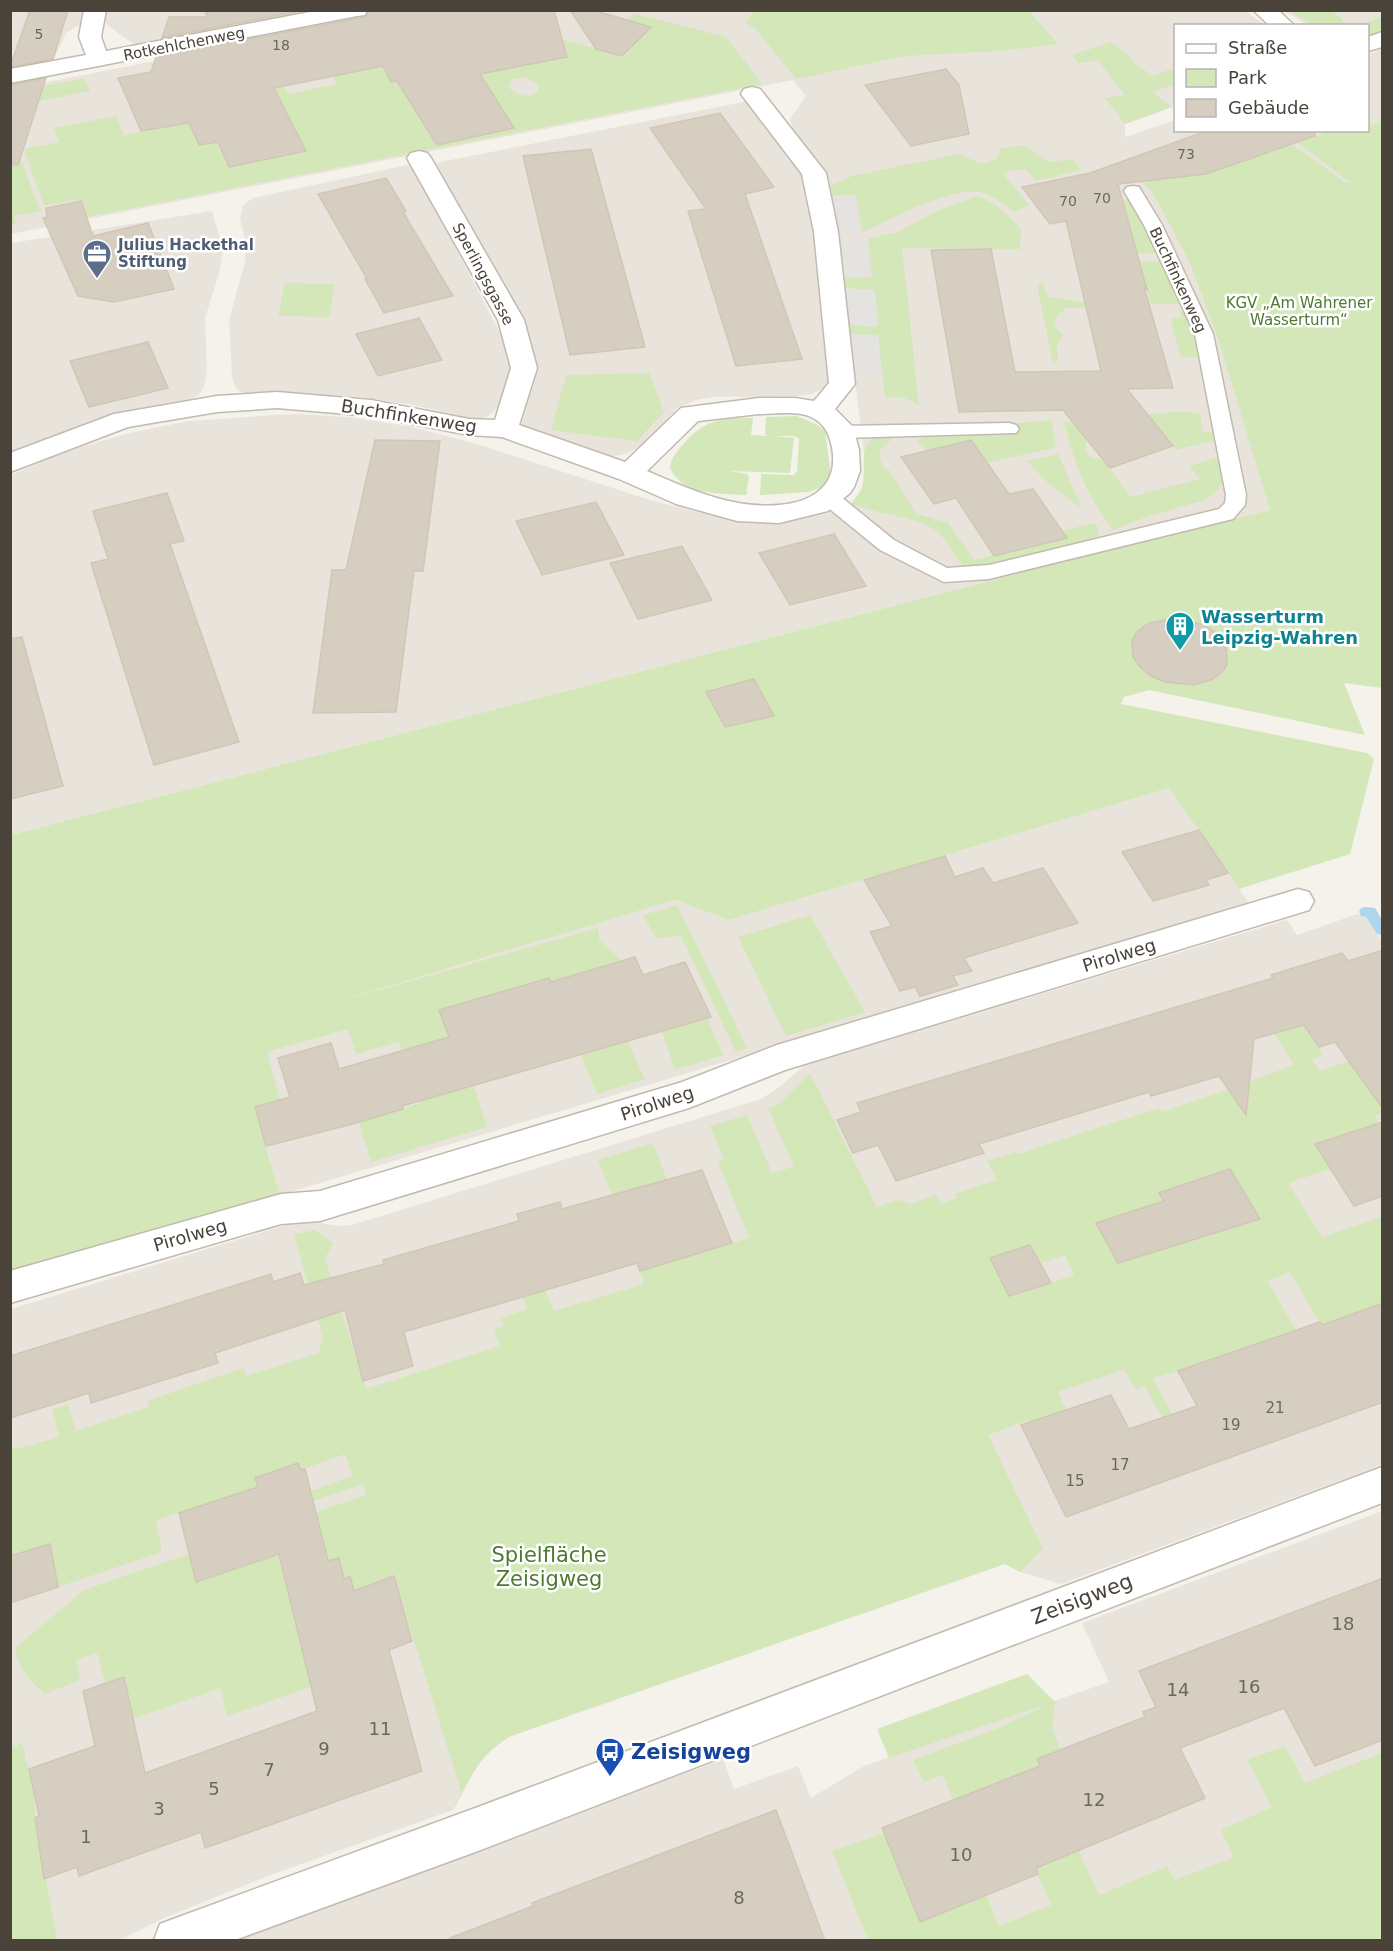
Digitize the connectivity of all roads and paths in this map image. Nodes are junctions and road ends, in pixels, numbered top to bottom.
1 (95, 10) edge
2 (357, 10) edge
3 (1263, 10) edge
4 (1282, 24) edge
5 (1383, 39) edge
6 (1369, 45) edge
7 (99, 60) junction
8 (10, 76) edge
9 (752, 94) dead end
10 (419, 159) dead end
11 (1133, 191) dead end
12 (820, 410) junction
13 (506, 429) junction
14 (1010, 429) dead end
15 (841, 432) junction
16 (10, 463) edge
17 (629, 472) junction
18 (828, 497) junction
19 (1298, 901) dead end
20 (10, 1287) edge
21 (1383, 1485) edge
22 (176, 1941) edge

1 - 7 street
2 - 7 street, Rotkehlchenweg
3 - 4 street
5 - 6 street
7 - 8 street, Rotkehlchenweg
9 - 12 street
10 - 13 street, Sperlingsgasse
11 - 18 lane, Buchfinkenweg
12 - 15 street
12 - 17 street
13 - 16 street, Buchfinkenweg
13 - 17 street, Buchfinkenweg
14 - 15 lane
15 - 18 street, Buchfinkenweg
17 - 18 street, Buchfinkenweg
19 - 20 street, Pirolweg
21 - 22 street, Zeisigweg

